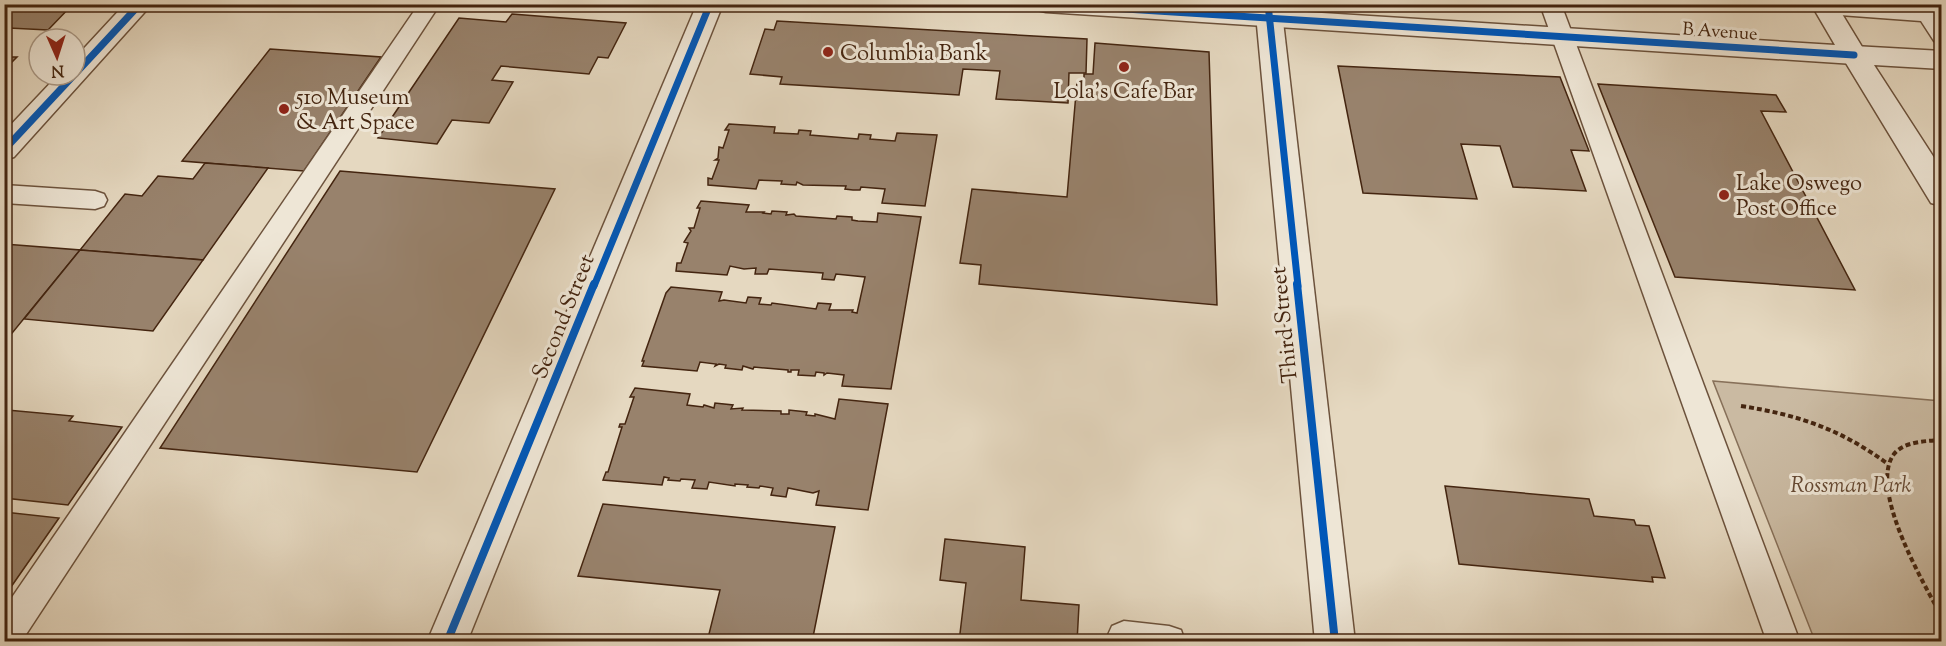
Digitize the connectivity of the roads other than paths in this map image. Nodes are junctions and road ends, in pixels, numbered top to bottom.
1 (140, 4) edge
2 (430, 4) edge
3 (710, 4) edge
4 (1046, 4) edge
5 (1550, 4) edge
6 (1824, 6) edge
7 (1923, 10) edge
8 (1269, 11) edge
9 (1562, 36) junction
10 (1941, 36) edge
11 (1854, 55) junction
12 (1941, 60) edge
13 (87, 62) edge
14 (64, 87) edge
15 (4, 150) edge
16 (4, 194) edge
17 (1941, 195) edge
18 (95, 200) dead end
19 (1124, 637) dead end
20 (4, 638) edge
21 (447, 642) edge
22 (1169, 642) edge
23 (1335, 642) edge
24 (1784, 642) edge

1 - 13 street
2 - 20 lane
3 - 21 street, Second Street
4 - 8 street, B Avenue
5 - 9 lane
6 - 7 lane
6 - 11 street
7 - 10 lane
8 - 9 street, B Avenue
8 - 23 street, Third Street
9 - 11 street, B Avenue
9 - 24 lane
11 - 12 street, B Avenue
11 - 17 street
14 - 15 street
16 - 18 lane
19 - 22 lane

